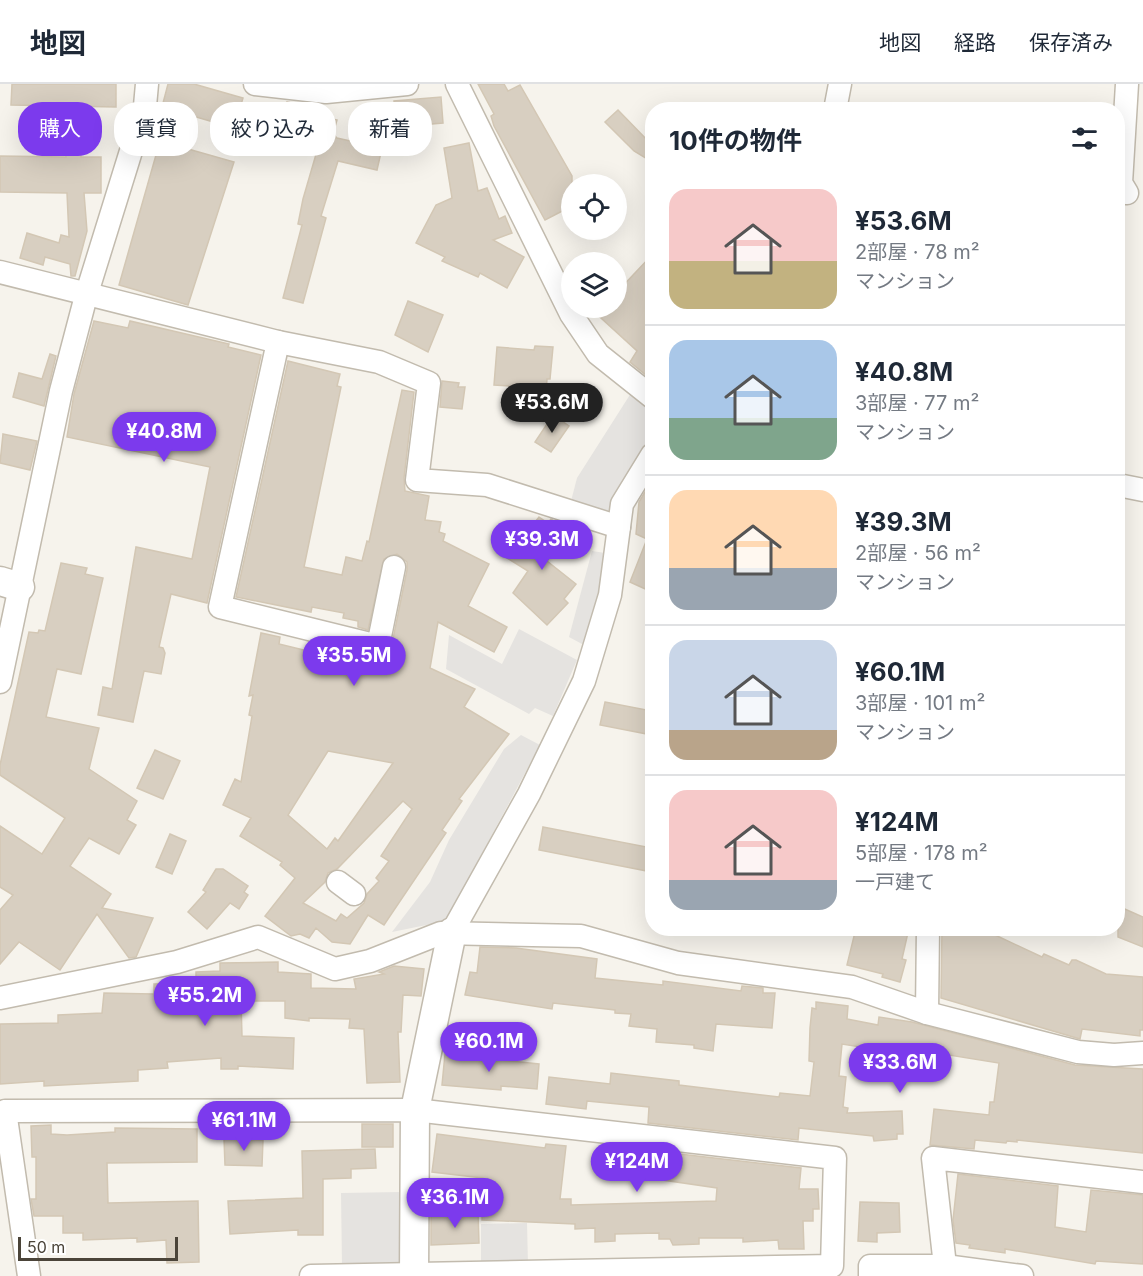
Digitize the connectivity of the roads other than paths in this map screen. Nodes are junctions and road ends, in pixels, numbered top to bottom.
1 (147, 84) edge
2 (255, 84) edge
3 (407, 84) edge
4 (456, 84) edge
5 (840, 84) edge
6 (1127, 84) edge
7 (837, 102) edge
8 (1125, 117) edge
9 (0, 272) edge
10 (86, 296) junction
11 (278, 342) junction
12 (645, 391) edge
13 (645, 466) edge
14 (1125, 486) edge
15 (1143, 490) edge
16 (619, 527) junction
17 (394, 567) dead end
18 (10, 584) edge
19 (0, 682) edge
20 (452, 933) junction
21 (928, 936) edge
22 (0, 998) edge
23 (927, 1013) junction
24 (1143, 1053) edge
25 (415, 1110) junction
26 (1143, 1182) edge
27 (945, 1266) junction
28 (414, 1275) edge
29 (29, 1276) edge
30 (311, 1276) edge
31 (870, 1276) edge
32 (1022, 1276) edge

1 - 10 street
2 - 3 street
4 - 12 street
5 - 7 street
6 - 8 street
9 - 10 street
10 - 11 street
10 - 18 street
11 - 16 street
11 - 17 street
13 - 16 street
14 - 15 street
16 - 20 street
18 - 19 street
20 - 22 street
20 - 23 street
20 - 25 street
21 - 23 street
23 - 24 street
25 - 28 street
25 - 28 street
25 - 29 street
26 - 27 street
27 - 31 street
27 - 32 street
28 - 30 street

